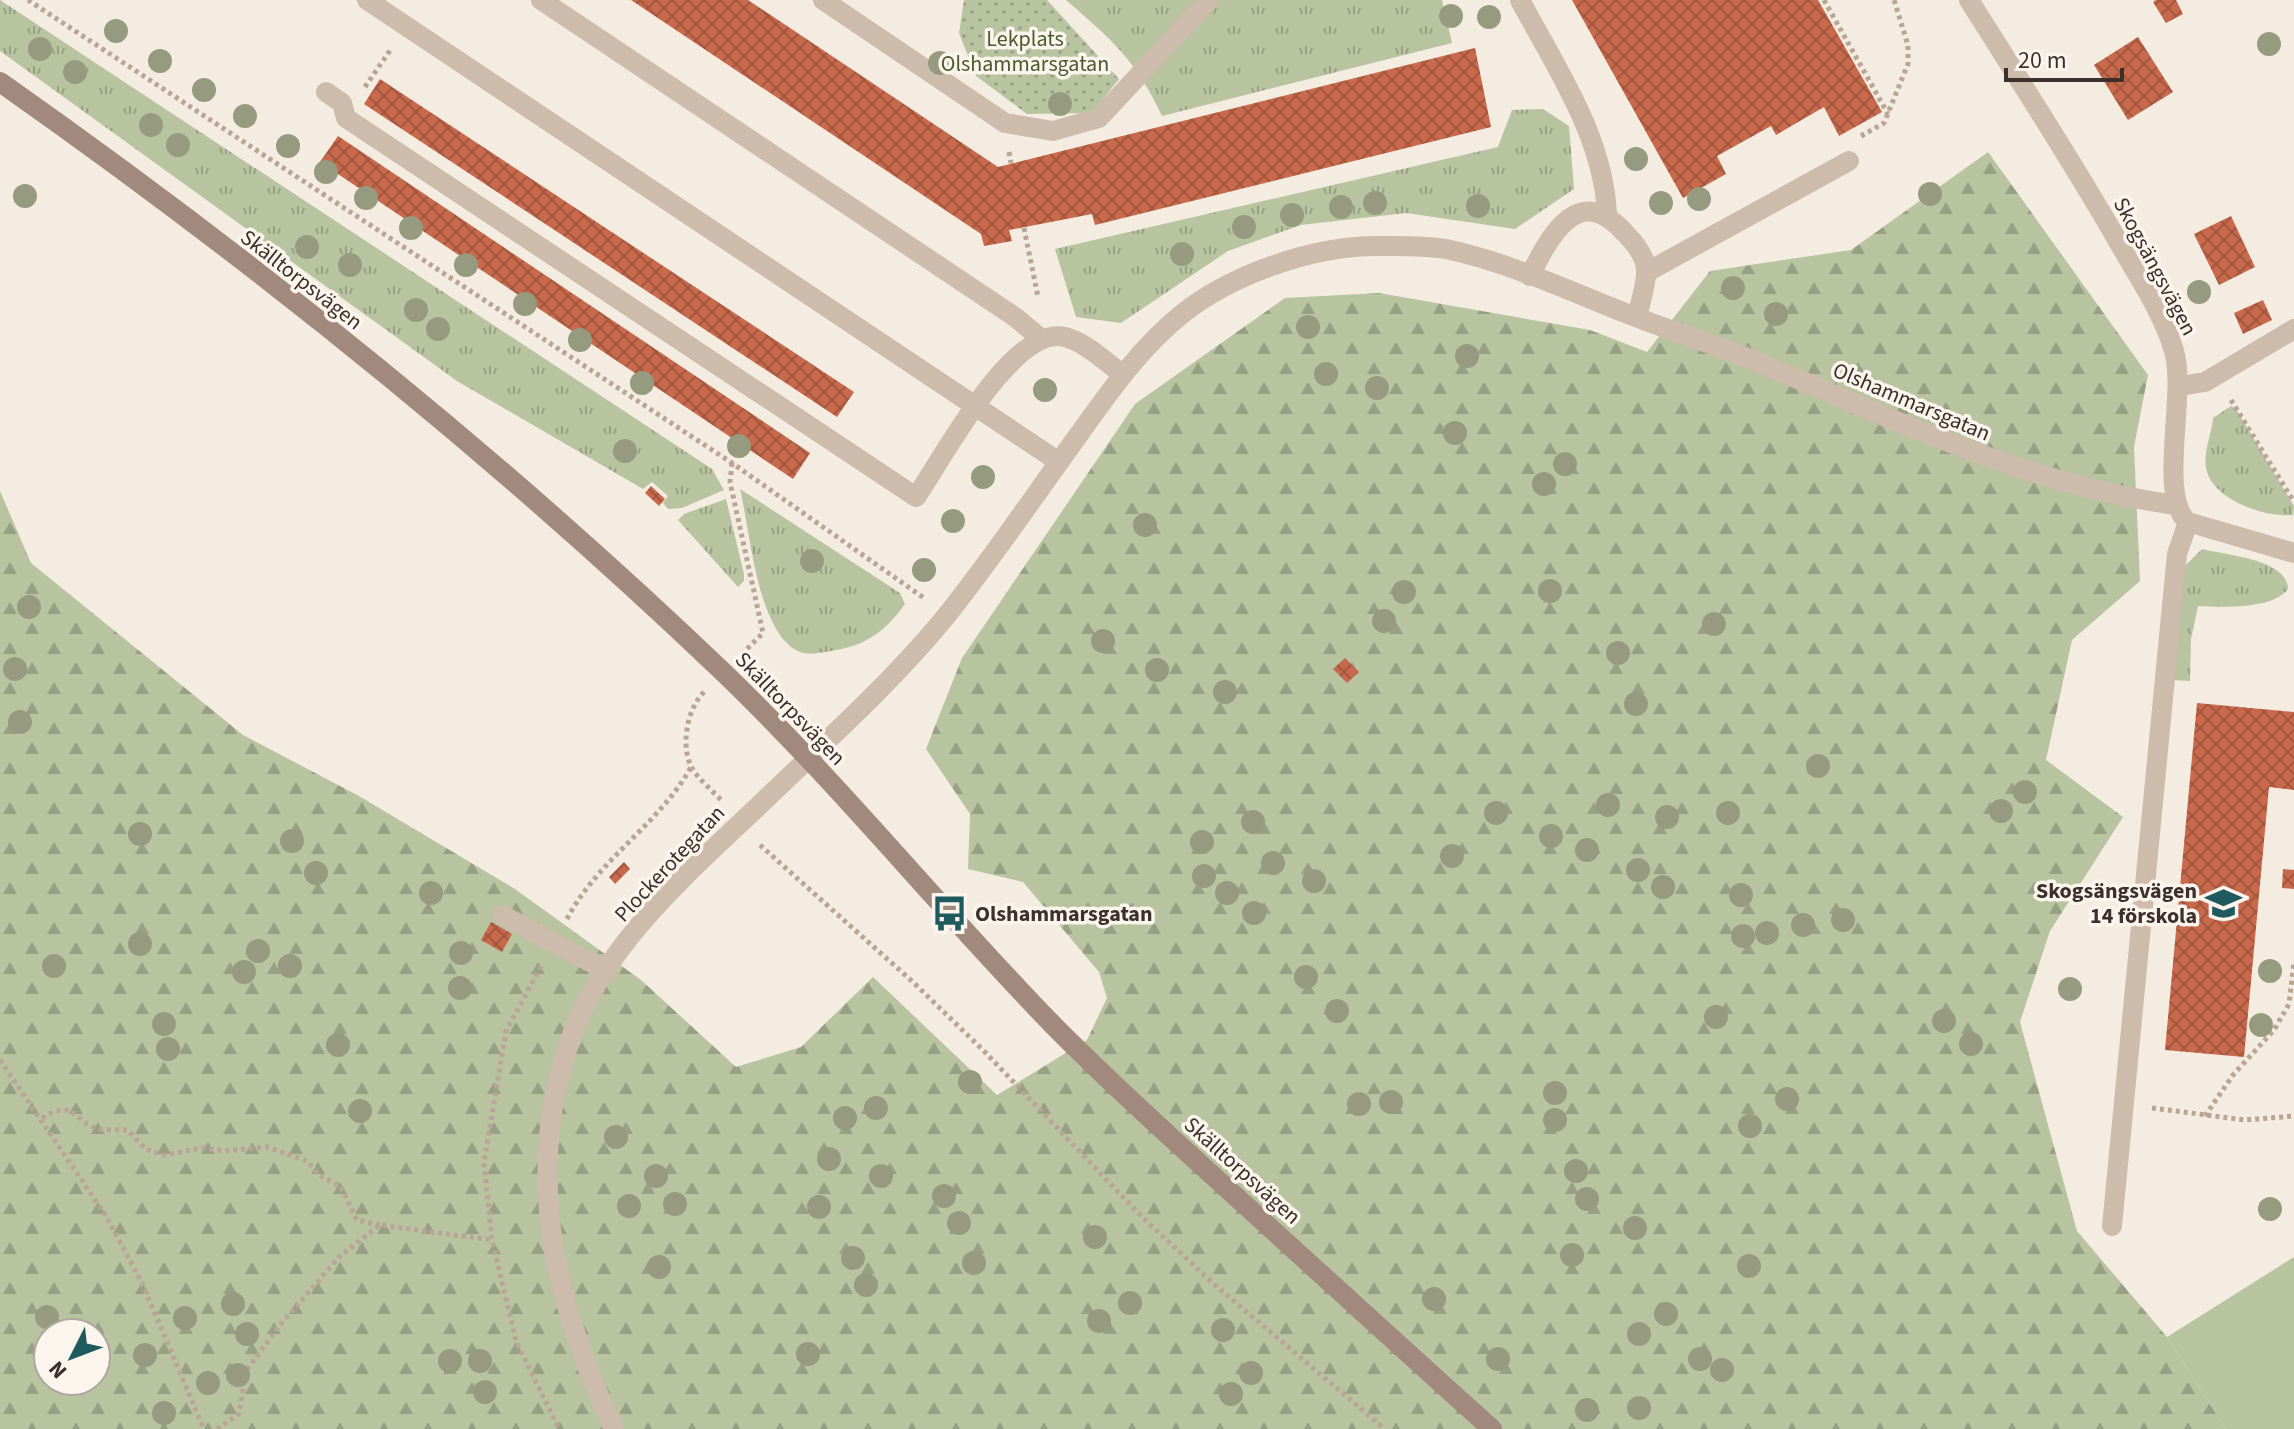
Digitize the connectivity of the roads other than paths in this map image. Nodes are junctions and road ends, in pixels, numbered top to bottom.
1 (367, 0) edge
2 (541, 0) edge
3 (823, 0) edge
4 (1209, 0) edge
5 (1520, 0) edge
6 (1969, 0) edge
7 (0, 82) edge
8 (326, 92) dead end
9 (1849, 161) road end
10 (1607, 215) junction
11 (1647, 272) junction
12 (1530, 276) junction
13 (1637, 317) junction
14 (2294, 329) edge
15 (1039, 337) junction
16 (1122, 374) junction
17 (2180, 386) junction
18 (977, 407) junction
19 (1059, 462) junction
20 (2176, 505) junction
21 (2188, 522) junction
22 (2294, 553) edge
23 (807, 757) junction
24 (502, 915) dead end
25 (607, 971) junction
26 (2112, 1226) dead end
27 (614, 1429) edge
28 (1492, 1429) edge

1 - 18 street
2 - 15 street
3 - 4 street
5 - 10 street
6 - 17 street, Skogsängsvägen
7 - 23 street, Skälltorpsvägen
8 - 18 street
9 - 11 street
10 - 11 street
10 - 12 street
11 - 13 street
12 - 13 street, Olshammarsgatan
12 - 16 street, Olshammarsgatan
13 - 20 street, Olshammarsgatan
14 - 17 street
15 - 16 street
15 - 18 street
16 - 19 street, Olshammarsgatan
17 - 20 street, Skogsängsvägen
18 - 19 street
19 - 23 street, Olshammarsgatan
20 - 21 street
21 - 22 street
21 - 26 street
23 - 25 street, Plockerotegatan
23 - 28 street, Skälltorpsvägen
24 - 25 street
25 - 27 street, Plockerotegatan

